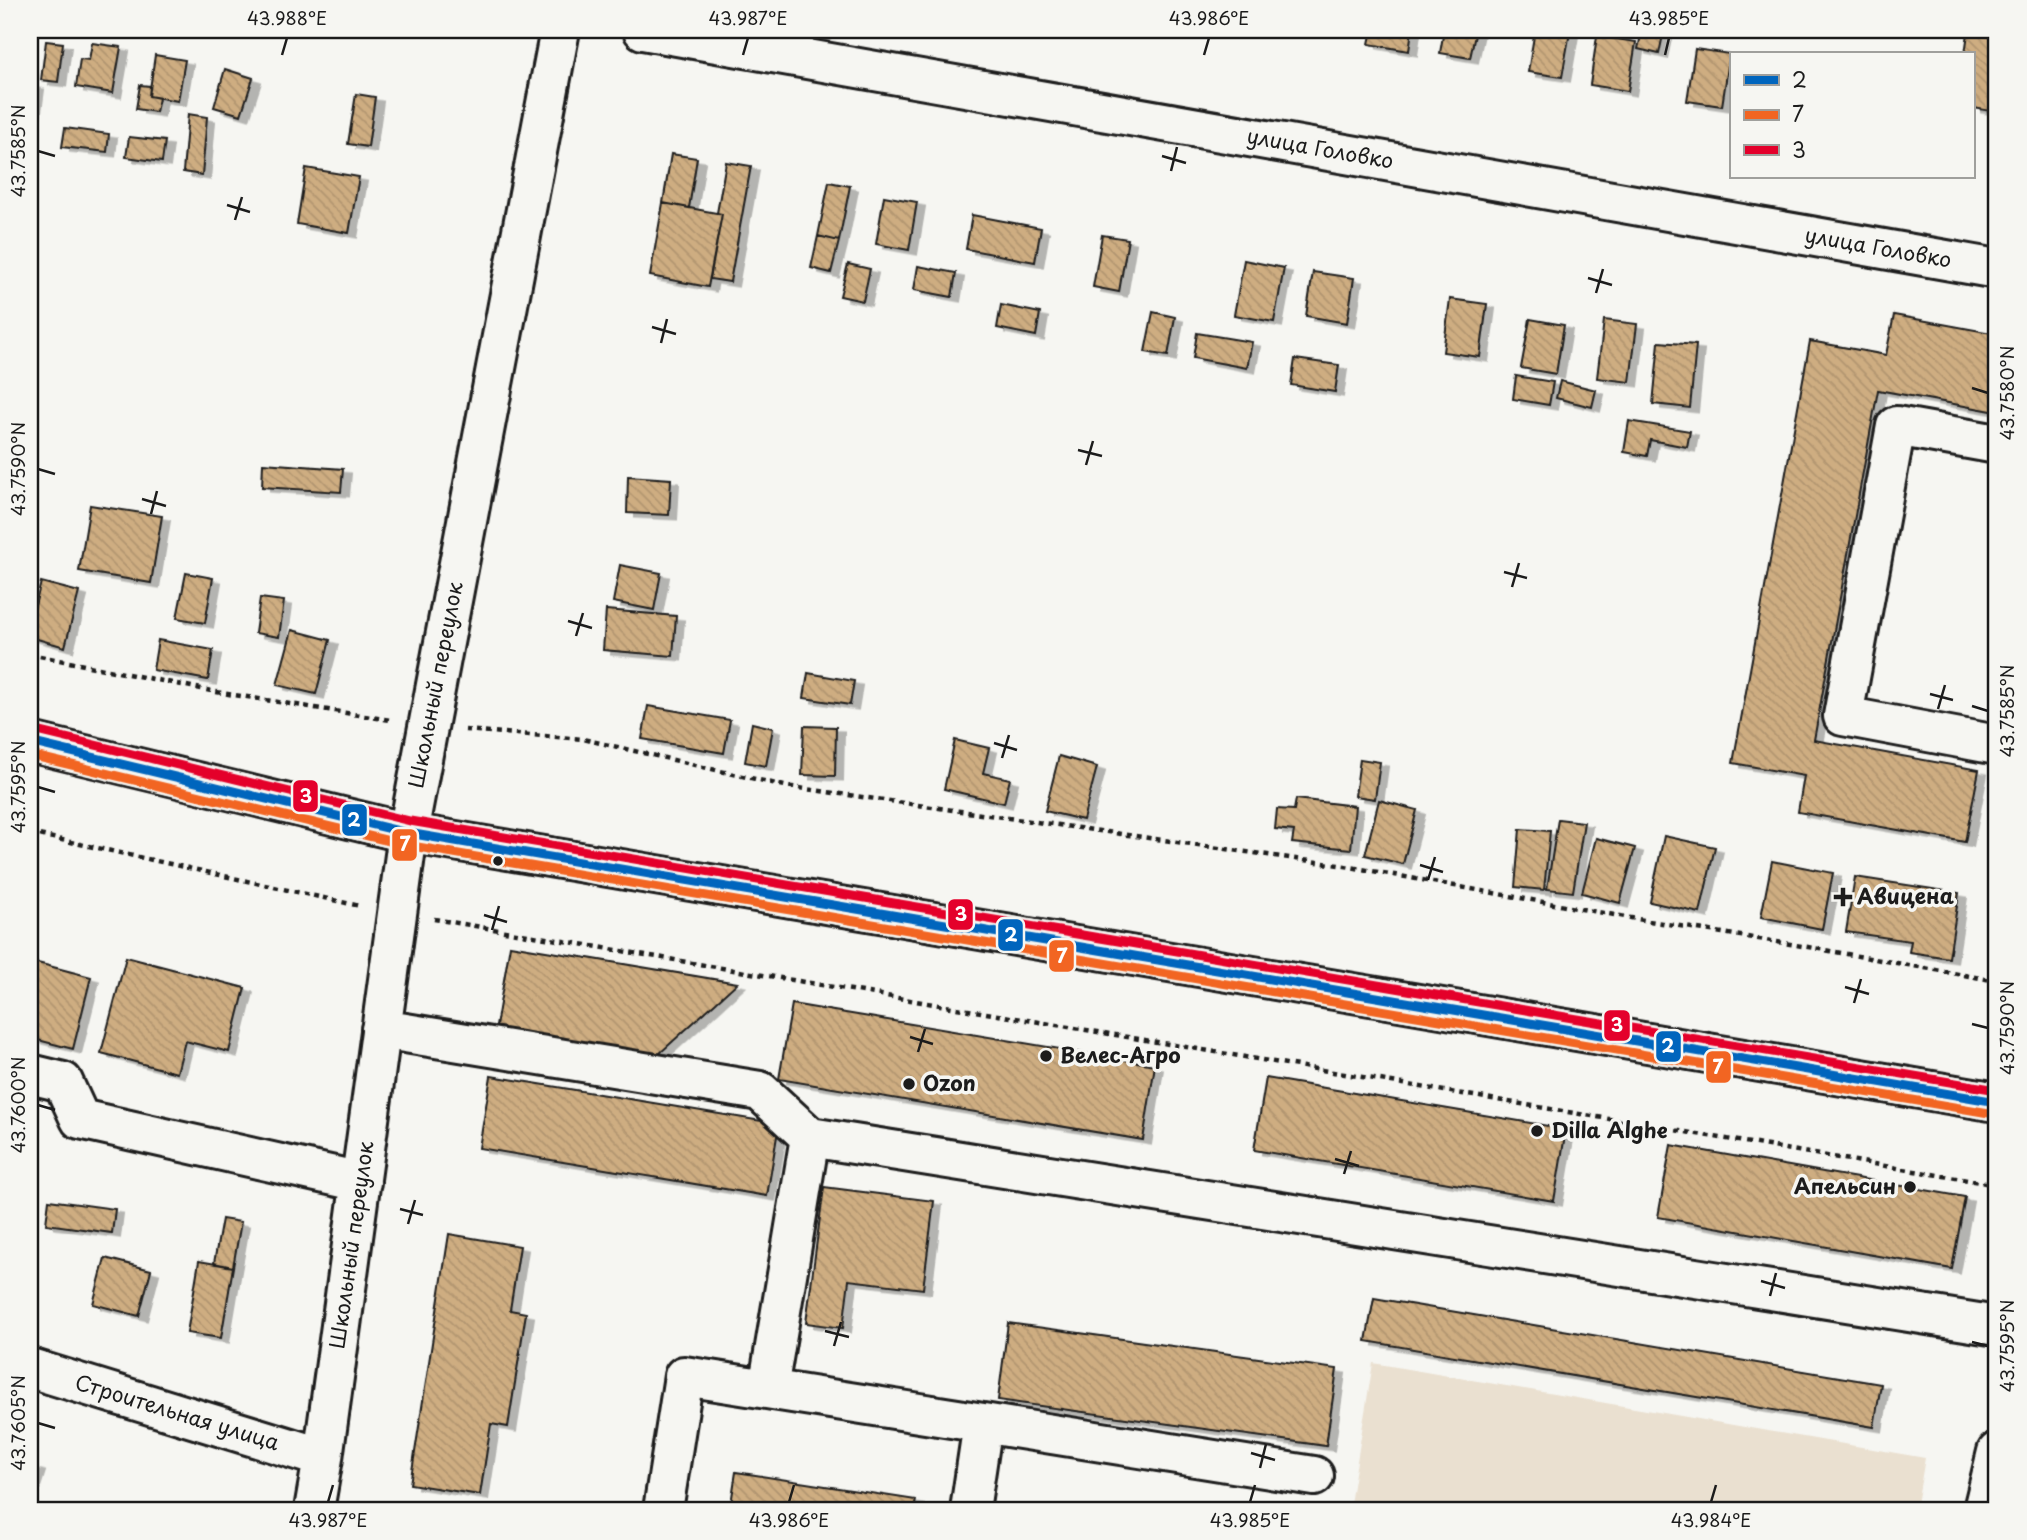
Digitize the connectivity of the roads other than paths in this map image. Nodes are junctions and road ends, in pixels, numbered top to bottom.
1 (560, 30) edge
2 (643, 30) edge
3 (1997, 269) edge
4 (1997, 444) edge
5 (30, 742) edge
6 (1997, 745) edge
7 (408, 833) junction
8 (381, 1029) junction
9 (30, 1074) edge
10 (1997, 1102) edge
11 (810, 1137) junction
12 (360, 1182) junction
13 (1997, 1326) edge
14 (30, 1368) edge
15 (768, 1389) junction
16 (983, 1423) junction
17 (1997, 1452) edge
18 (323, 1458) junction
19 (1314, 1476) dead end
20 (314, 1510) edge
21 (663, 1510) edge
22 (970, 1510) edge
23 (1983, 1510) edge

1 - 7 street, Школьный переулок
2 - 3 street, улица Головко
4 - 6 street
5 - 7 street
7 - 8 street, Школьный переулок
7 - 10 street
8 - 11 street
8 - 12 street, Школьный переулок
9 - 12 street
11 - 13 street
11 - 15 street
12 - 18 street, Школьный переулок
14 - 18 street, Строительная улица
15 - 16 street
15 - 21 street
16 - 19 street
16 - 22 street
17 - 23 street
18 - 20 street, Школьный переулок

